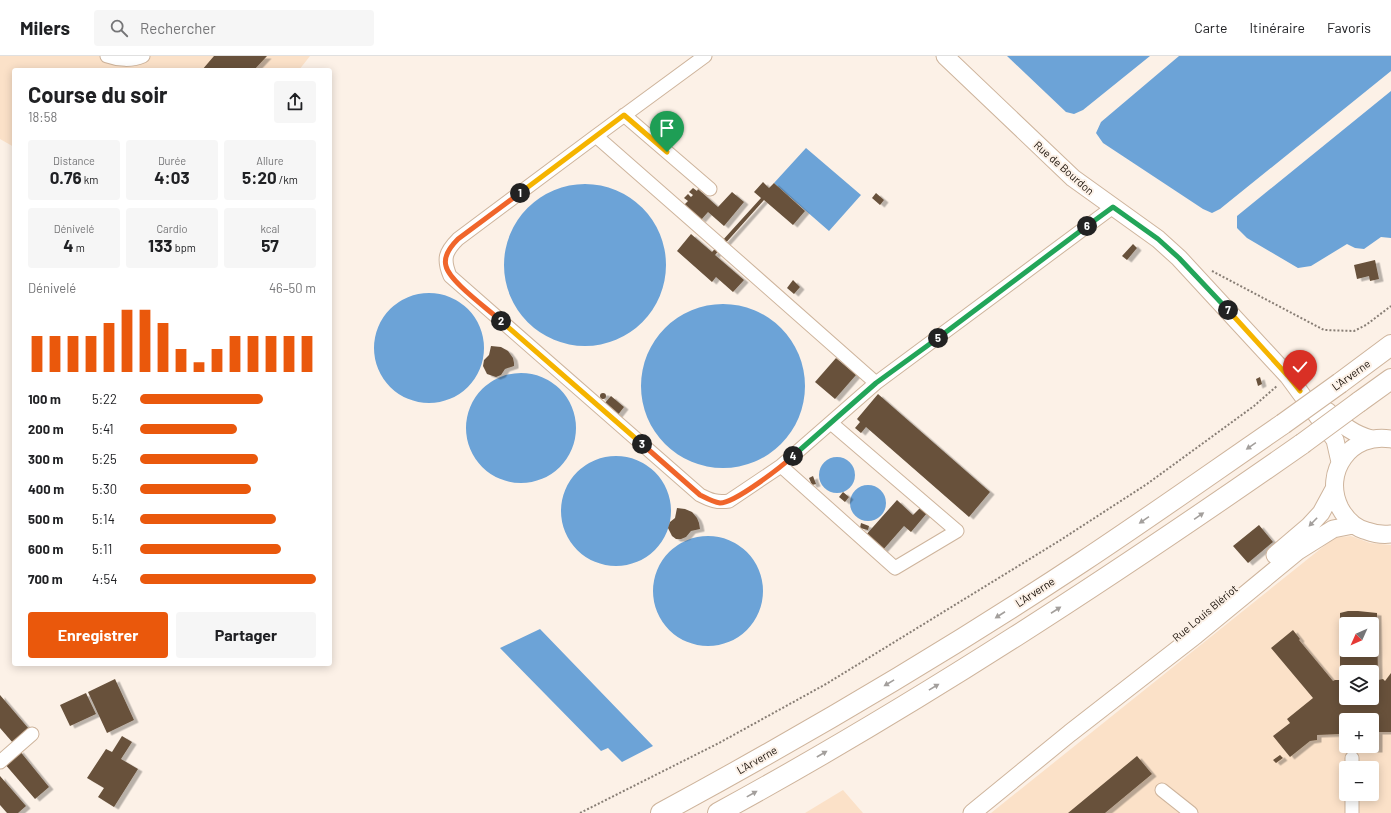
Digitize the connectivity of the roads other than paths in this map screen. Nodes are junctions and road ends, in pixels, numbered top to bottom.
1 (107, 56) edge
2 (143, 56) edge
3 (706, 56) edge
4 (945, 56) edge
5 (624, 115) junction
6 (596, 136) junction
7 (710, 189) dead end
8 (1113, 207) junction
9 (1391, 345) edge
10 (1288, 376) junction
11 (1391, 379) edge
12 (876, 383) junction
13 (831, 423) junction
14 (1372, 439) junction
15 (1391, 439) edge
16 (1340, 462) junction
17 (781, 466) junction
18 (1334, 489) junction
19 (1353, 525) junction
20 (1390, 534) edge
21 (1070, 733) junction
22 (32, 734) dead end
23 (0, 762) edge
24 (1162, 790) dead end
25 (1352, 801) edge
26 (661, 813) edge
27 (718, 813) edge
28 (972, 813) edge
29 (1191, 813) edge
30 (1352, 813) edge

1 - 2 street
3 - 5 street
4 - 8 main road, Rue de Bourdon
5 - 6 street
5 - 7 street
6 - 12 street
6 - 17 street
8 - 10 main road, Rue de Bourdon
8 - 12 street
9 -> 26 highway, L'Arverne, bridge
10 - 14 main road, Rue de Bourdon
10 - 16 main road, Rue de Bourdon
27 -> 11 highway, bridge
12 - 13 street
13 - 17 street
13 - 17 street
14 - 15 main road
14 - 16 main road
16 - 18 main road
18 - 19 main road
18 -> 21 main road, Rue Louis Blériot
19 - 20 main road
19 - 21 main road, Rue Louis Blériot
21 - 28 main road, Rue Louis Blériot
22 - 23 street
24 - 29 street
25 - 30 street

